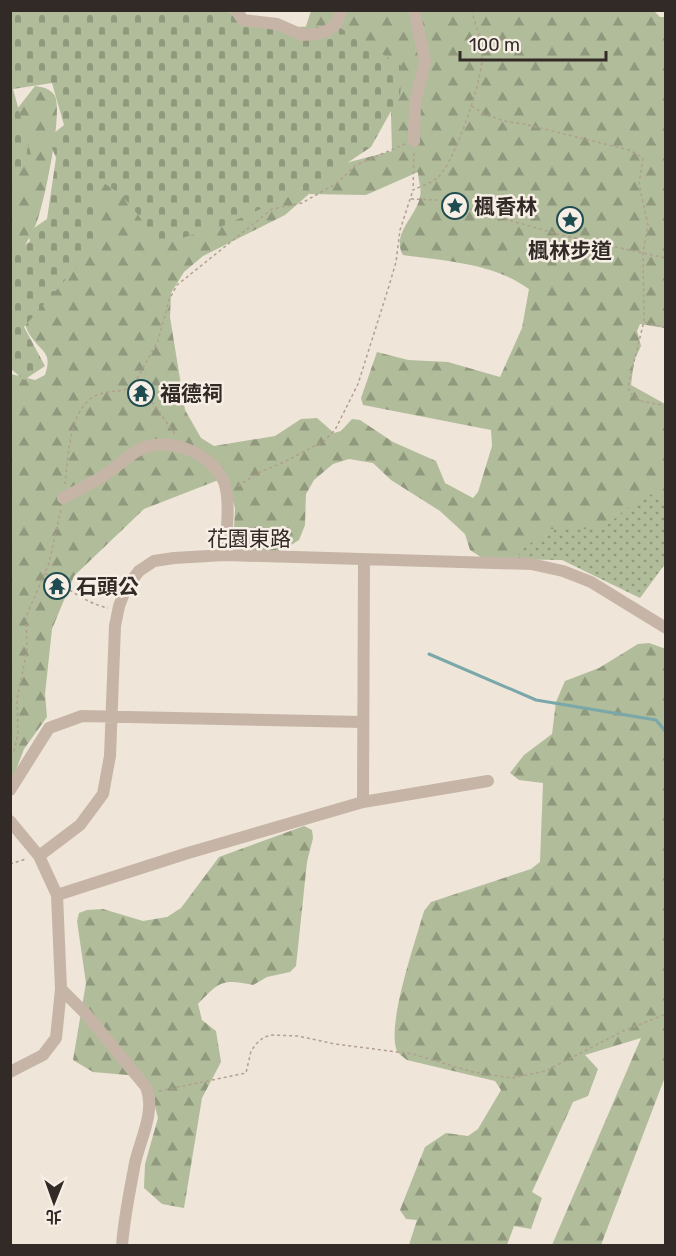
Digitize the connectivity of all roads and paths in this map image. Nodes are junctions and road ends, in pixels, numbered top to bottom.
1 (236, 10) edge
2 (341, 10) edge
3 (414, 10) edge
4 (472, 10) edge
5 (471, 106) junction
6 (414, 141) junction
7 (413, 190) junction
8 (410, 198) junction
9 (643, 253) junction
10 (666, 258) edge
11 (644, 321) junction
12 (666, 328) edge
13 (133, 385) junction
14 (666, 406) edge
15 (180, 446) junction
16 (227, 497) junction
17 (63, 498) junction
18 (225, 555) junction
19 (364, 560) junction
20 (44, 573) junction
21 (118, 610) junction
22 (666, 628) edge
23 (112, 717) junction
24 (362, 722) junction
25 (10, 756) edge
26 (488, 781) dead end
27 (10, 790) edge
28 (363, 802) junction
29 (10, 821) edge
30 (39, 856) junction
31 (10, 864) edge
32 (57, 896) junction
33 (61, 989) junction
34 (666, 1014) edge
35 (10, 1072) edge
36 (149, 1094) junction
37 (122, 1245) edge

1 - 2 street
3 - 6 street
4 - 5 path
5 - 7 path
5 - 9 path
6 - 7 path
6 - 13 path
7 - 8 path
8 - 9 path
8 - 16 path
9 - 10 path
9 - 11 path
11 - 12 path
11 - 14 path
13 - 15 path
13 - 17 path
15 - 16 street
15 - 17 street
16 - 18 street
17 - 20 path
18 - 19 street, 花園東路
18 - 21 street, 花園東路
19 - 22 street, 花園東路
19 - 24 street
20 - 21 path
20 - 25 path
21 - 23 street, 花園東路
23 - 24 street
23 - 27 street
23 - 30 street, 花園東路
24 - 28 street
26 - 28 street
28 - 32 street
29 - 30 street
30 - 31 path
30 - 32 street
32 - 33 street
33 - 35 street
33 - 36 street
34 - 36 path
36 - 37 street

